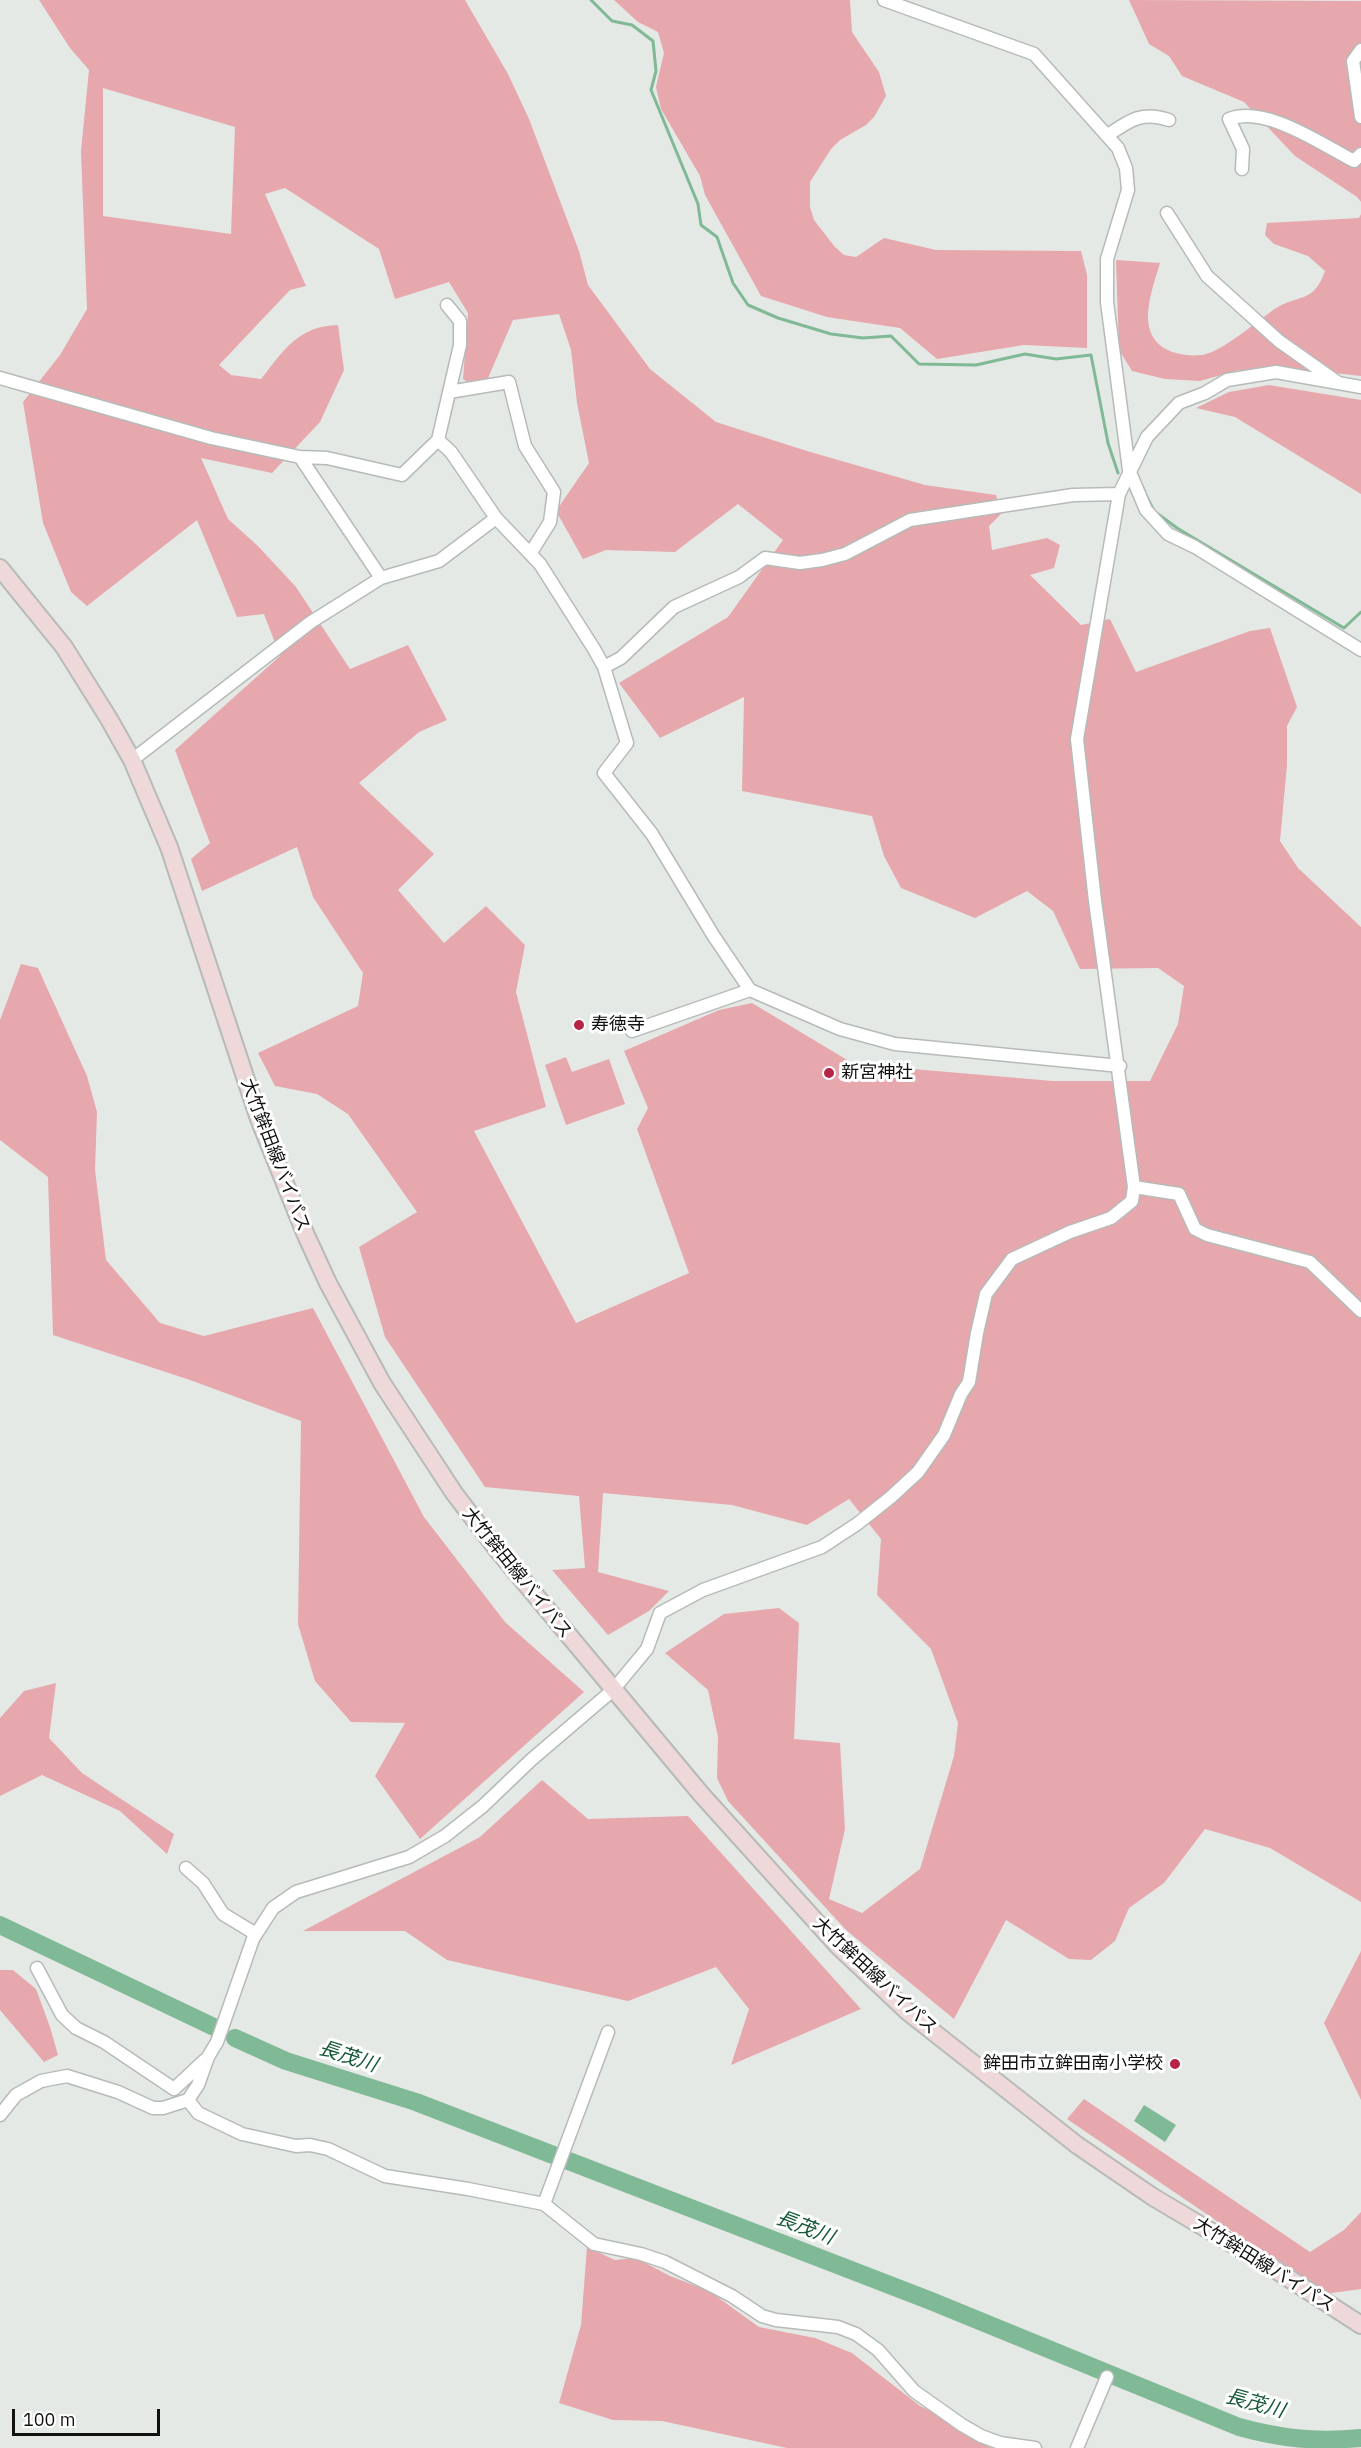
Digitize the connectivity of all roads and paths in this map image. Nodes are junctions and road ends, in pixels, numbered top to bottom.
1 (884, 0) edge
2 (1361, 50) edge
3 (1361, 117) edge
4 (1169, 120) dead end
5 (1108, 135) junction
6 (1361, 154) edge
7 (1242, 169) dead end
8 (1167, 213) dead end
9 (447, 305) dead end
10 (0, 378) edge
11 (1340, 384) junction
12 (1361, 387) edge
13 (449, 392) junction
14 (438, 440) junction
15 (300, 457) junction
16 (1129, 470) junction
17 (1119, 494) junction
18 (496, 519) junction
19 (530, 554) junction
20 (0, 568) edge
21 (381, 578) junction
22 (1361, 650) edge
23 (604, 667) junction
24 (132, 760) junction
25 (750, 990) junction
26 (632, 1031) dead end
27 (1120, 1066) junction
28 (1134, 1186) junction
29 (1361, 1311) edge
30 (613, 1690) junction
31 (186, 1868) dead end
32 (256, 1934) junction
33 (37, 1968) dead end
34 (608, 2032) dead end
35 (208, 2057) junction
36 (188, 2100) junction
37 (0, 2115) edge
38 (544, 2204) junction
39 (1361, 2325) edge
40 (1107, 2378) dead end
41 (1035, 2448) edge
42 (1077, 2448) edge

1 - 5 street
2 - 3 street
4 - 5 street
5 - 16 street
6 - 7 street
8 - 11 street
9 - 13 street
10 - 15 street
11 - 12 street
11 - 16 street
13 - 14 street
13 - 19 street
14 - 15 street
14 - 18 street
15 - 21 street
16 - 17 street
16 - 22 street
17 - 23 street
17 - 27 street
18 - 19 street
18 - 21 street
19 - 23 street
20 - 24 main road, 大竹鉾田線バイパス
21 - 24 street
23 - 25 street
24 - 30 main road, 大竹鉾田線バイパス
25 - 26 street
25 - 27 street
27 - 28 street
28 - 29 street
28 - 30 street
30 - 32 street
30 - 39 main road, 大竹鉾田線バイパス
31 - 32 street
32 - 35 street
33 - 35 street
34 - 38 street
35 - 36 street
36 - 37 street
36 - 38 street
38 - 41 street
40 - 42 street

